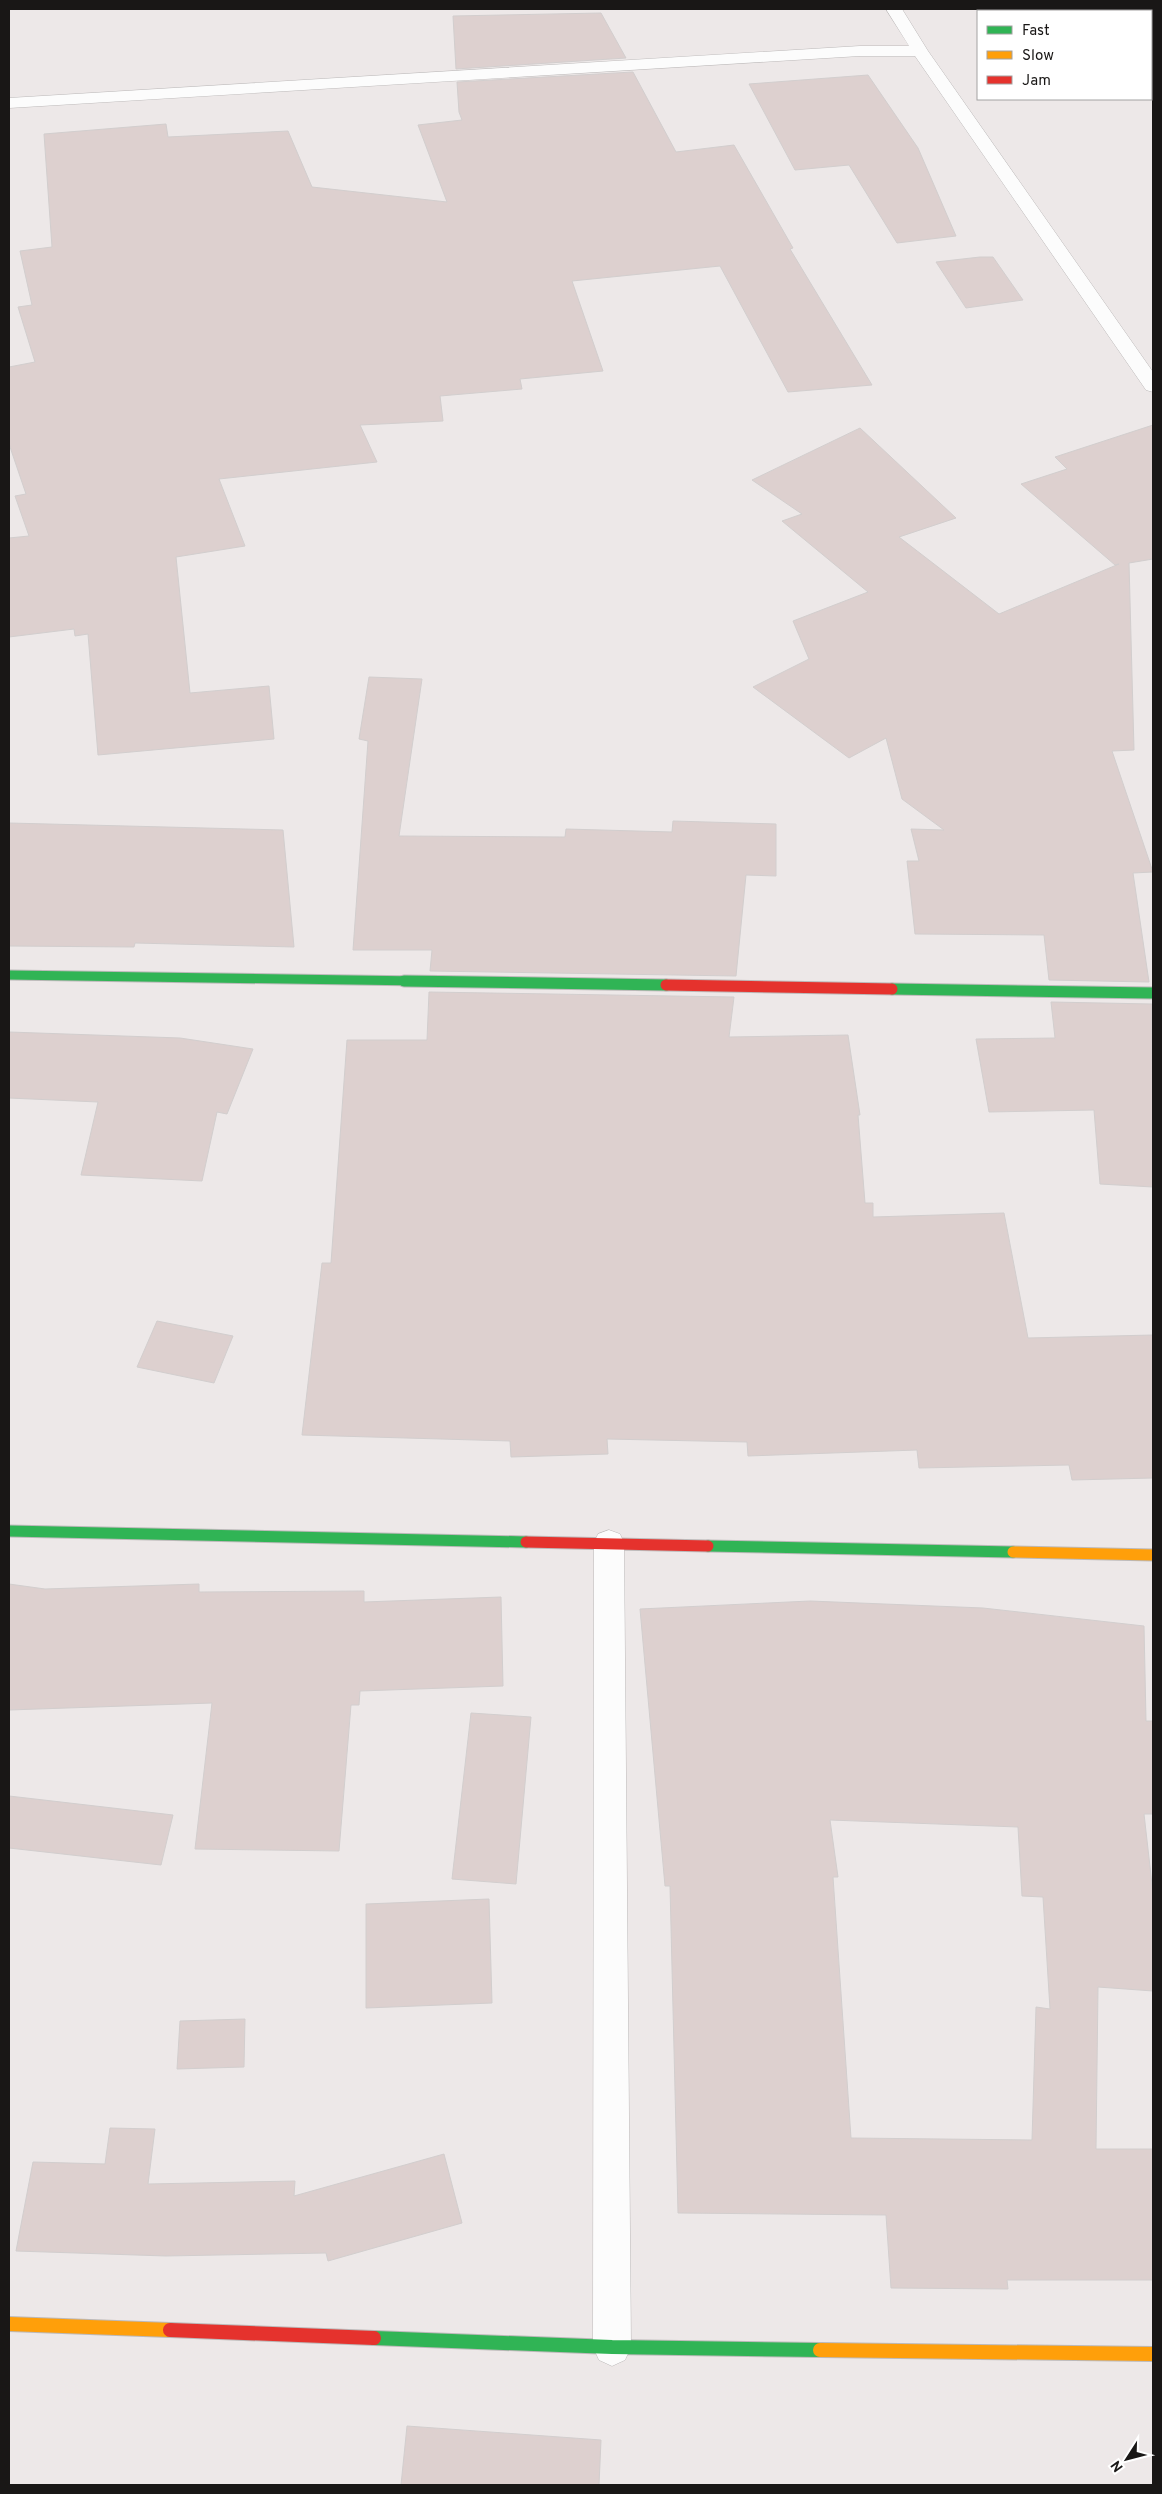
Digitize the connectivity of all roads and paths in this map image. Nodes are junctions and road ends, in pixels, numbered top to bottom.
1 (894, 9) edge
2 (920, 51) junction
3 (9, 103) edge
4 (1153, 386) edge
5 (9, 974) edge
6 (1153, 993) edge
7 (9, 1531) edge
8 (609, 1543) junction
9 (1153, 1555) edge
10 (9, 2324) edge
11 (612, 2347) junction
12 (1153, 2354) edge

1 - 2 street
2 - 3 street
2 - 4 street
5 - 6 street
7 - 8 street
8 - 9 street
8 - 11 street
10 - 11 street
11 - 12 street

